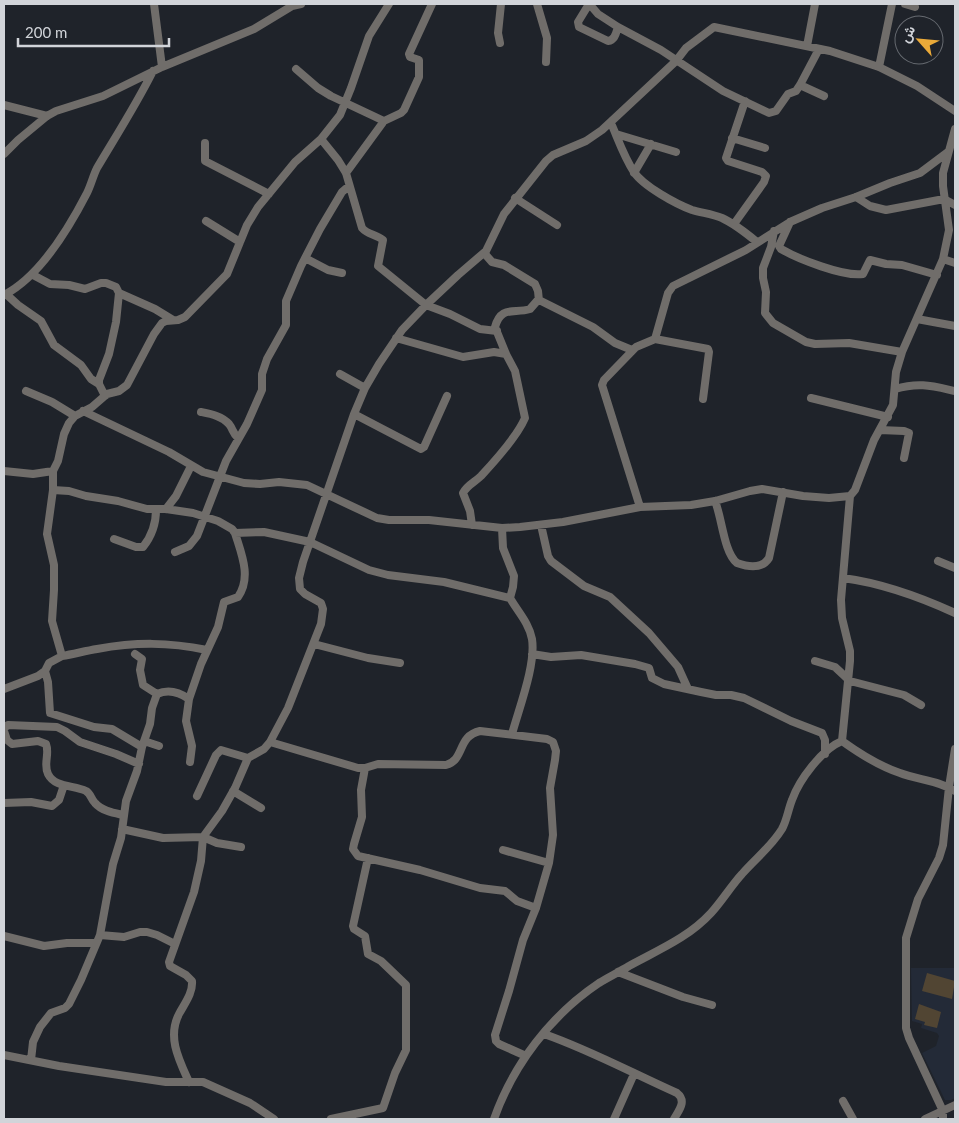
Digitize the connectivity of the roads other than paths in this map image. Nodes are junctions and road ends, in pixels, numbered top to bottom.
1 (154, 4) edge
2 (301, 4) edge
3 (389, 4) edge
4 (432, 4) edge
5 (501, 4) edge
6 (537, 4) edge
7 (590, 4) edge
8 (815, 4) edge
9 (892, 4) edge
10 (905, 4) edge
11 (292, 5) edge
12 (915, 7) dead end
13 (618, 27) junction
14 (500, 43) dead end
15 (807, 46) junction
16 (819, 49) junction
17 (676, 61) junction
18 (546, 62) dead end
19 (878, 66) junction
20 (162, 67) junction
21 (296, 69) dead end
22 (153, 72) junction
23 (800, 85) junction
24 (824, 96) dead end
25 (745, 101) junction
26 (345, 103) junction
27 (4, 105) edge
28 (955, 111) edge
29 (47, 116) junction
30 (384, 121) junction
31 (611, 123) junction
32 (955, 129) edge
33 (616, 134) junction
34 (732, 138) junction
35 (321, 139) junction
36 (205, 143) dead end
37 (651, 144) junction
38 (765, 148) dead end
39 (676, 152) dead end
40 (948, 152) junction
41 (4, 154) edge
42 (346, 173) junction
43 (634, 173) junction
44 (349, 186) junction
45 (269, 194) junction
46 (516, 198) junction
47 (856, 198) junction
48 (944, 199) junction
49 (955, 205) edge
50 (206, 222) dead end
51 (790, 222) junction
52 (734, 224) junction
53 (557, 225) dead end
54 (774, 231) junction
55 (240, 242) junction
56 (757, 242) junction
57 (484, 254) junction
58 (305, 258) junction
59 (943, 260) junction
60 (955, 263) edge
61 (342, 273) dead end
62 (32, 275) junction
63 (937, 275) junction
64 (119, 294) junction
65 (5, 295) edge
66 (539, 301) junction
67 (426, 305) junction
68 (917, 319) junction
69 (173, 320) junction
70 (955, 326) edge
71 (497, 331) junction
72 (396, 338) junction
73 (655, 339) junction
74 (632, 350) junction
75 (902, 352) junction
76 (506, 354) junction
77 (340, 374) dead end
78 (99, 384) junction
79 (365, 388) junction
80 (895, 389) junction
81 (955, 390) edge
82 (26, 392) dead end
83 (105, 396) junction
84 (447, 396) dead end
85 (810, 398) dead end
86 (703, 399) dead end
87 (202, 412) dead end
88 (79, 413) junction
89 (354, 414) junction
90 (888, 417) junction
91 (880, 430) junction
92 (238, 438) junction
93 (904, 458) dead end
94 (191, 466) junction
95 (4, 471) edge
96 (53, 471) junction
97 (219, 477) junction
98 (53, 490) junction
99 (783, 492) junction
100 (327, 494) junction
101 (850, 496) junction
102 (715, 501) junction
103 (640, 507) junction
104 (166, 509) junction
105 (156, 510) junction
106 (205, 517) junction
107 (472, 525) junction
108 (541, 525) junction
109 (502, 528) junction
110 (235, 533) junction
111 (114, 539) dead end
112 (310, 542) junction
113 (175, 552) dead end
114 (938, 561) dead end
115 (955, 568) edge
116 (843, 578) junction
117 (510, 598) junction
118 (955, 613) edge
119 (314, 644) junction
120 (207, 650) junction
121 (135, 654) dead end
122 (532, 654) junction
123 (62, 656) junction
124 (815, 661) dead end
125 (400, 662) dead end
126 (44, 671) junction
127 (850, 681) junction
128 (4, 689) edge
129 (688, 689) junction
130 (157, 694) junction
131 (189, 699) junction
132 (920, 705) dead end
133 (4, 730) edge
134 (512, 734) junction
135 (842, 741) junction
136 (270, 742) junction
137 (143, 744) junction
138 (159, 746) dead end
139 (955, 749) edge
140 (825, 754) junction
141 (248, 758) junction
142 (190, 762) dead end
143 (139, 764) junction
144 (364, 768) junction
145 (64, 785) junction
146 (952, 789) edge
147 (233, 792) junction
148 (197, 796) dead end
149 (4, 803) edge
150 (261, 808) dead end
151 (123, 815) junction
152 (122, 829) junction
153 (136, 832) junction
154 (203, 837) junction
155 (119, 842) junction
156 (241, 847) dead end
157 (503, 850) dead end
158 (368, 858) junction
159 (549, 863) junction
160 (536, 908) junction
161 (100, 934) junction
162 (4, 936) edge
163 (96, 943) junction
164 (175, 944) junction
165 (618, 972) junction
166 (712, 1005) dead end
167 (544, 1034) junction
168 (4, 1055) edge
169 (526, 1056) junction
170 (31, 1060) junction
171 (634, 1074) junction
172 (189, 1082) junction
173 (844, 1101) dead end
174 (955, 1105) edge
175 (943, 1115) edge
176 (274, 1119) edge
177 (332, 1119) edge
178 (494, 1119) edge
179 (614, 1119) edge
180 (674, 1119) edge
181 (853, 1119) edge
182 (925, 1119) edge

1 - 20 street
2 - 11 street
3 - 26 street
4 - 30 street
5 - 14 street
6 - 18 street
7 - 13 street
7 - 13 street
8 - 15 street
9 - 19 street
10 - 12 street
11 - 20 street
13 - 17 street
15 - 16 street
15 - 17 street
16 - 19 street
16 - 23 street
17 - 25 street
17 - 31 street
19 - 28 street
20 - 22 street
21 - 26 street
22 - 29 street
22 - 62 street
23 - 24 street
23 - 25 street
25 - 34 street
26 - 30 street
26 - 35 street
27 - 29 street
29 - 41 street
30 - 42 street
31 - 33 street
31 - 46 street
32 - 40 street
33 - 37 street
33 - 43 street
34 - 38 street
34 - 52 street
35 - 42 street
35 - 45 street
36 - 45 street
37 - 39 street
37 - 43 street
40 - 47 street
40 - 48 street
42 - 44 street
43 - 52 street
44 - 58 street
44 - 67 street
45 - 55 street
46 - 53 street
46 - 57 street
47 - 48 street
47 - 51 street
48 - 49 street
48 - 59 street
50 - 55 street
51 - 54 street
51 - 63 street
52 - 56 street
54 - 56 street
54 - 75 street
55 - 69 street
56 - 73 street
57 - 66 street
57 - 67 street
58 - 61 street
58 - 92 street
59 - 60 street
59 - 63 street
62 - 64 street
62 - 65 street
63 - 68 street
64 - 69 street
64 - 78 street
65 - 78 street
66 - 71 street
66 - 74 street
67 - 71 street
67 - 72 street
68 - 70 street
68 - 75 street
69 - 83 street
71 - 76 street
72 - 76 street
72 - 79 street
73 - 74 street
73 - 86 street
74 - 103 street
75 - 80 street
76 - 107 street
77 - 79 street
78 - 83 street
79 - 89 street
80 - 81 street
80 - 90 street
82 - 88 street
83 - 88 street
84 - 89 street
85 - 90 street
87 - 92 street
88 - 94 street
88 - 96 street
89 - 100 street
90 - 91 street
91 - 93 street
91 - 101 street
92 - 97 street
94 - 97 street
94 - 104 street
95 - 96 street
96 - 98 street
97 - 100 street
97 - 106 street
98 - 105 street
98 - 123 street
99 - 101 street
99 - 102 street
99 - 102 street
100 - 107 street
100 - 112 street
101 - 116 street
102 - 103 street
103 - 108 street
104 - 105 street
104 - 106 street
105 - 111 street
106 - 110 street
106 - 113 street
107 - 109 street
108 - 109 street
108 - 129 street
109 - 117 street
110 - 112 street
110 - 120 street
112 - 117 street
112 - 119 street
114 - 115 street
116 - 118 street
116 - 127 street
117 - 122 street
119 - 125 street
119 - 136 street
120 - 123 street
120 - 131 street
121 - 130 street
122 - 129 street
122 - 134 street
123 - 126 street
124 - 127 street
126 - 128 street
126 - 137 street
127 - 132 street
127 - 135 street
129 - 140 street
130 - 131 street
130 - 137 street
131 - 142 street
133 - 143 street
133 - 145 street
134 - 144 street
134 - 159 street
135 - 140 street
135 - 146 street
136 - 141 street
136 - 144 street
137 - 138 street
137 - 143 street
139 - 146 street
140 - 165 street
141 - 147 street
141 - 148 street
143 - 151 street
144 - 158 street
145 - 149 street
145 - 151 street
146 - 175 street
147 - 150 street
147 - 154 street
151 - 152 street
152 - 153 street
152 - 155 street
153 - 154 street
153 - 155 street
154 - 156 street
154 - 164 street
155 - 161 street
157 - 159 street
158 - 160 street
158 - 177 street
159 - 160 street
160 - 169 street
161 - 163 street
161 - 164 street
162 - 163 street
163 - 170 street
164 - 172 street
165 - 166 street
165 - 167 street
167 - 169 street
167 - 171 street
168 - 170 street
169 - 178 street
170 - 172 street
171 - 179 street
171 - 180 street
172 - 176 street
173 - 181 street
174 - 175 street
175 - 182 street

